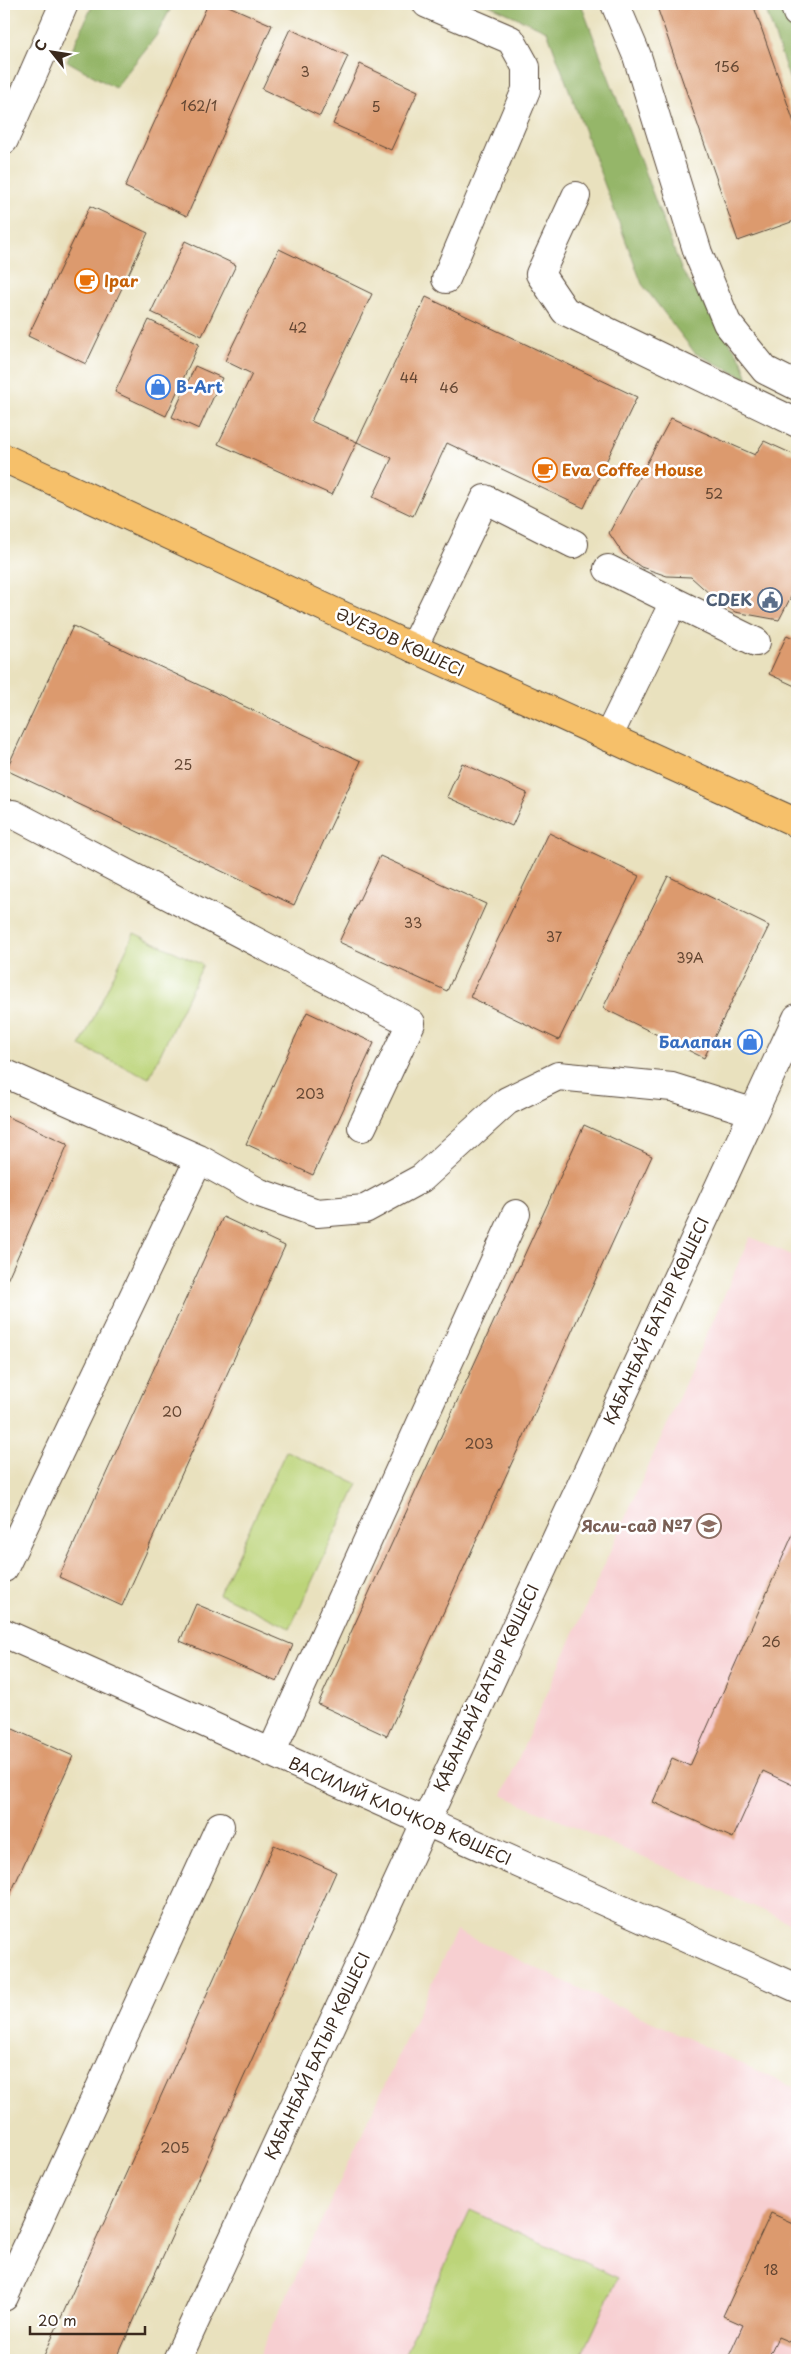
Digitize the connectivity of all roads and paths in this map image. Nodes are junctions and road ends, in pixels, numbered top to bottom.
1 (64, 4) edge
2 (427, 4) edge
3 (615, 4) edge
4 (794, 4) edge
5 (797, 13) edge
6 (4, 140) edge
7 (576, 196) dead end
8 (446, 279) dead end
9 (797, 386) edge
10 (797, 422) edge
11 (4, 458) edge
12 (574, 544) dead end
13 (608, 569) dead end
14 (674, 602) junction
15 (756, 642) dead end
16 (414, 648) junction
17 (608, 737) junction
18 (7, 819) edge
19 (797, 823) edge
20 (797, 1018) edge
21 (4, 1073) edge
22 (752, 1112) junction
23 (362, 1127) dead end
24 (199, 1159) junction
25 (516, 1214) dead end
26 (4, 1568) edge
27 (4, 1633) edge
28 (271, 1753) junction
29 (424, 1822) junction
30 (220, 1826) dead end
31 (797, 1988) edge
32 (4, 2297) edge
33 (177, 2360) edge

1 - 6 street
2 - 8 street
3 - 9 street
4 - 5 street
7 - 10 street
11 - 16 main road, ӘУЕЗОВ КӨШЕСІ
12 - 16 street
13 - 14 street
14 - 15 street
14 - 17 street
16 - 17 main road, ӘУЕЗОВ КӨШЕСІ
17 - 19 main road, ӘУЕЗОВ КӨШЕСІ
18 - 23 street
20 - 22 street, ҚАБАНБАЙ БАТЫР КӨШЕСІ
21 - 24 street
22 - 24 street
22 - 29 street, ҚАБАНБАЙ БАТЫР КӨШЕСІ
24 - 26 street
25 - 28 street
27 - 28 street, ВАСИЛИЙ КЛОЧКОВ КӨШЕСІ
28 - 29 street, ВАСИЛИЙ КЛОЧКОВ КӨШЕСІ
29 - 31 street, ВАСИЛИЙ КЛОЧКОВ КӨШЕСІ
29 - 33 street, ҚАБАНБАЙ БАТЫР КӨШЕСІ
30 - 32 street

